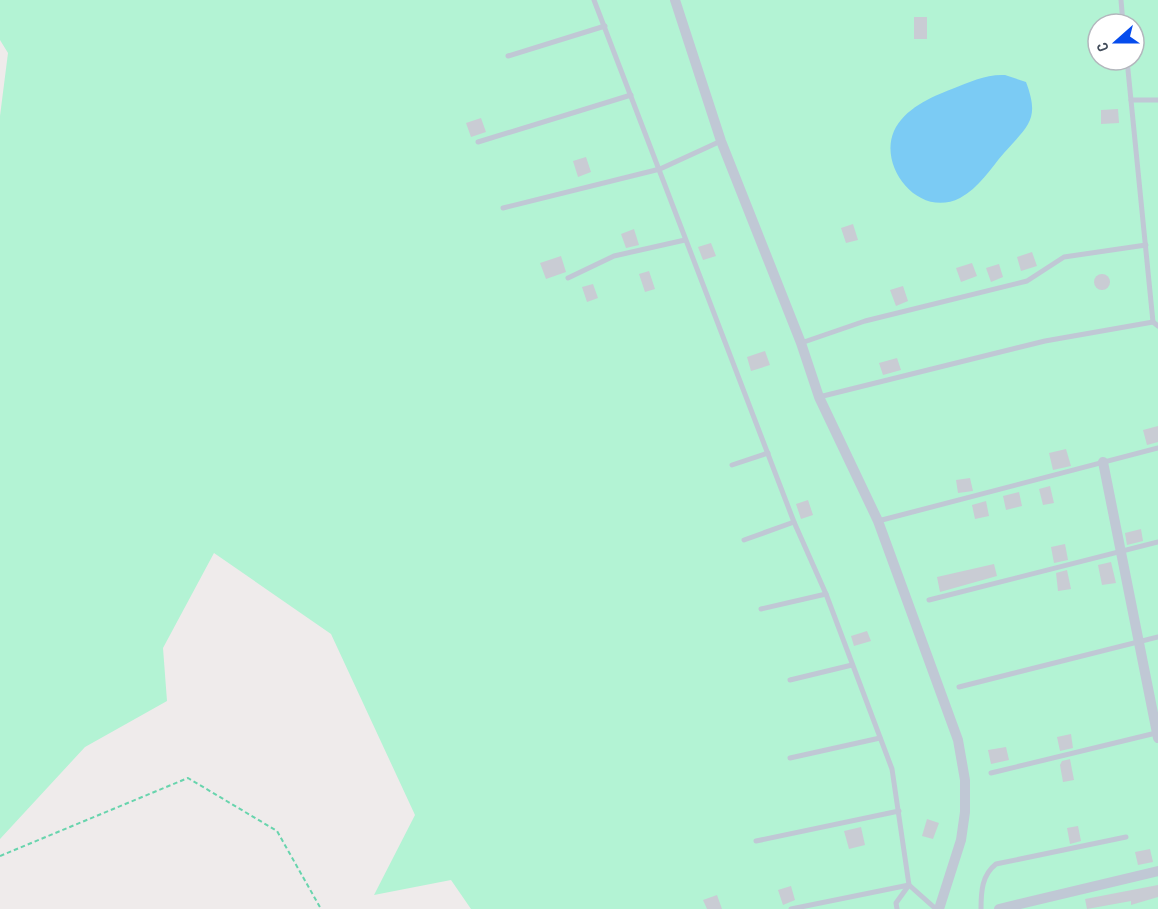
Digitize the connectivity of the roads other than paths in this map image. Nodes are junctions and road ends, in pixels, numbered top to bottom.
1 (594, 0) edge
2 (675, 0) edge
3 (604, 26) junction
4 (508, 56) dead end
5 (1128, 72) edge
6 (631, 94) junction
7 (1131, 100) junction
8 (1158, 100) edge
9 (721, 141) junction
10 (478, 142) dead end
11 (660, 169) junction
12 (503, 208) dead end
13 (685, 240) junction
14 (1146, 245) junction
15 (568, 278) dead end
16 (1156, 324) edge
17 (801, 343) junction
18 (819, 397) junction
19 (1158, 448) edge
20 (768, 453) junction
21 (1102, 462) junction
22 (732, 465) dead end
23 (878, 521) junction
24 (794, 522) junction
25 (744, 540) dead end
26 (1158, 542) edge
27 (1119, 551) junction
28 (826, 594) junction
29 (929, 600) dead end
30 (761, 609) dead end
31 (1158, 637) edge
32 (1137, 642) junction
33 (852, 665) junction
34 (790, 680) dead end
35 (959, 687) dead end
36 (1157, 734) edge
37 (880, 738) junction
38 (790, 758) dead end
39 (991, 773) dead end
40 (899, 811) junction
41 (1126, 837) dead end
42 (756, 841) dead end
43 (1158, 871) edge
44 (909, 885) junction
45 (791, 909) edge
46 (897, 909) edge
47 (937, 909) edge
48 (981, 909) edge
49 (999, 909) edge

1 - 3 lane
2 - 9 street
3 - 4 lane
3 - 6 lane
5 - 7 lane
6 - 10 lane
6 - 11 lane
7 - 8 lane
7 - 14 lane
9 - 11 lane
9 - 17 street
11 - 12 lane
11 - 13 lane
13 - 15 lane
13 - 20 lane
14 - 16 lane
14 - 17 lane
16 - 18 lane
17 - 18 street
18 - 23 street
19 - 21 lane
20 - 22 lane
20 - 24 lane
21 - 23 lane
21 - 27 street
23 - 47 street
24 - 25 lane
24 - 28 lane
26 - 27 lane
27 - 29 lane
27 - 32 street
28 - 30 lane
28 - 33 lane
31 - 32 lane
32 - 35 lane
32 - 36 street
33 - 34 lane
33 - 37 lane
36 - 39 lane
37 - 38 lane
37 - 40 lane
40 - 42 lane
40 - 44 lane
41 - 48 lane
43 - 49 street
44 - 45 lane
44 - 46 lane
44 - 47 lane

